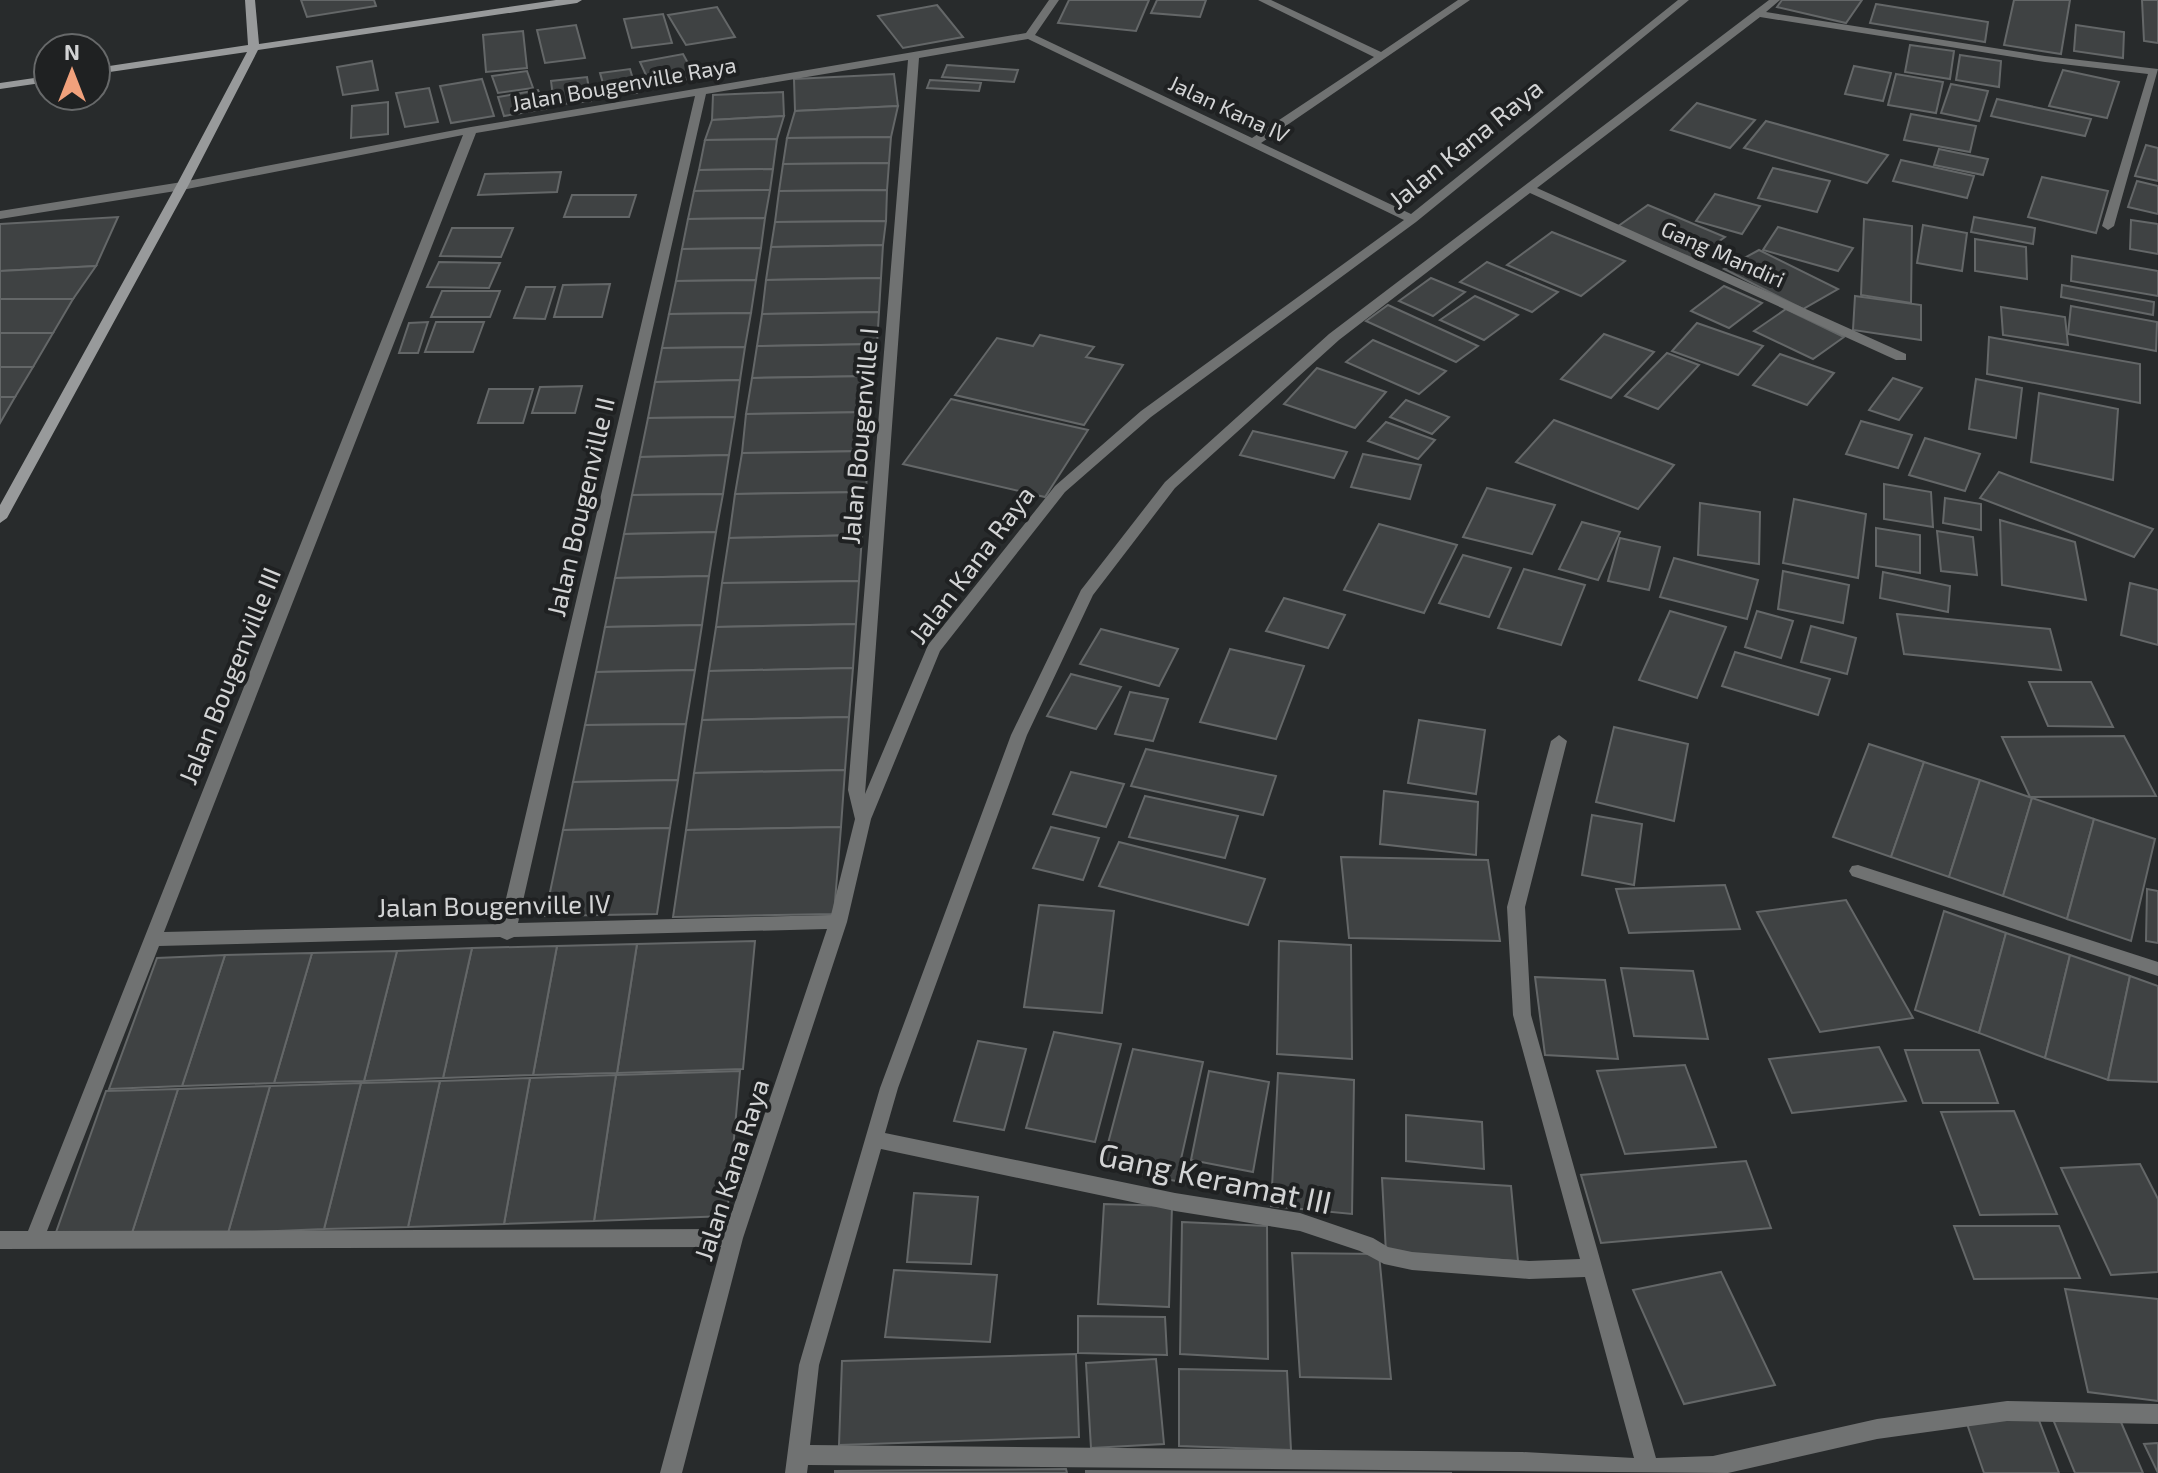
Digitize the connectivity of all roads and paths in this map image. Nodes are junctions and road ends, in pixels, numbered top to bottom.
1 (250, 0) edge
2 (577, 0) edge
3 (1054, 0) edge
4 (1263, 0) edge
5 (1465, 0) edge
6 (1684, 0) edge
7 (1775, 0) edge
8 (1761, 14) junction
9 (1029, 36) junction
10 (254, 48) junction
11 (914, 56) junction
12 (1381, 56) junction
13 (112, 69) edge
14 (2156, 73) edge
15 (32, 81) edge
16 (0, 86) edge
17 (701, 92) junction
18 (471, 130) junction
19 (1253, 143) junction
20 (182, 186) junction
21 (1528, 188) junction
22 (0, 215) edge
23 (1412, 219) junction
24 (2108, 226) dead end
25 (1901, 357) dead end
26 (0, 518) edge
27 (1559, 741) dead end
28 (863, 819) junction
29 (1858, 871) dead end
30 (838, 922) junction
31 (507, 933) junction
32 (152, 939) junction
33 (2158, 969) edge
34 (873, 1139) junction
35 (733, 1238) junction
36 (0, 1240) edge
37 (34, 1240) junction
38 (1591, 1268) junction
39 (2158, 1414) edge
40 (797, 1464) edge
41 (1648, 1469) junction
42 (671, 1473) edge

1 - 10 street
2 - 10 street
3 - 9 street
4 - 12 street
5 - 12 street
6 - 23 street, Jalan Kana Raya
7 - 8 street
8 - 14 street
8 - 21 street
9 - 11 street, Jalan Bougenville Raya
9 - 19 street, Jalan Kana IV
10 - 13 street
10 - 20 street
11 - 17 street, Jalan Bougenville Raya
11 - 28 street, Jalan Bougenville I
12 - 19 street
14 - 24 street
15 - 16 street
17 - 18 street, Jalan Bougenville Raya
17 - 31 street, Jalan Bougenville II
18 - 20 street, Jalan Bougenville Raya
18 - 32 street, Jalan Bougenville III
19 - 23 street, Jalan Kana IV
20 - 22 street, Jalan Bougenville Raya
20 - 26 street
21 - 25 street, Gang Mandiri
21 - 34 street
23 - 28 street, Jalan Kana Raya
27 - 38 street
28 - 30 street, Jalan Kana Raya
29 - 33 street
30 - 31 street, Jalan Bougenville IV
30 - 35 street, Jalan Kana Raya
31 - 32 street, Jalan Bougenville IV
32 - 37 street, Jalan Bougenville III
34 - 38 street, Gang Keramat III
34 - 40 street
35 - 37 street
35 - 42 street, Jalan Kana Raya
36 - 37 street
38 - 41 street
39 - 41 street
40 - 41 street

